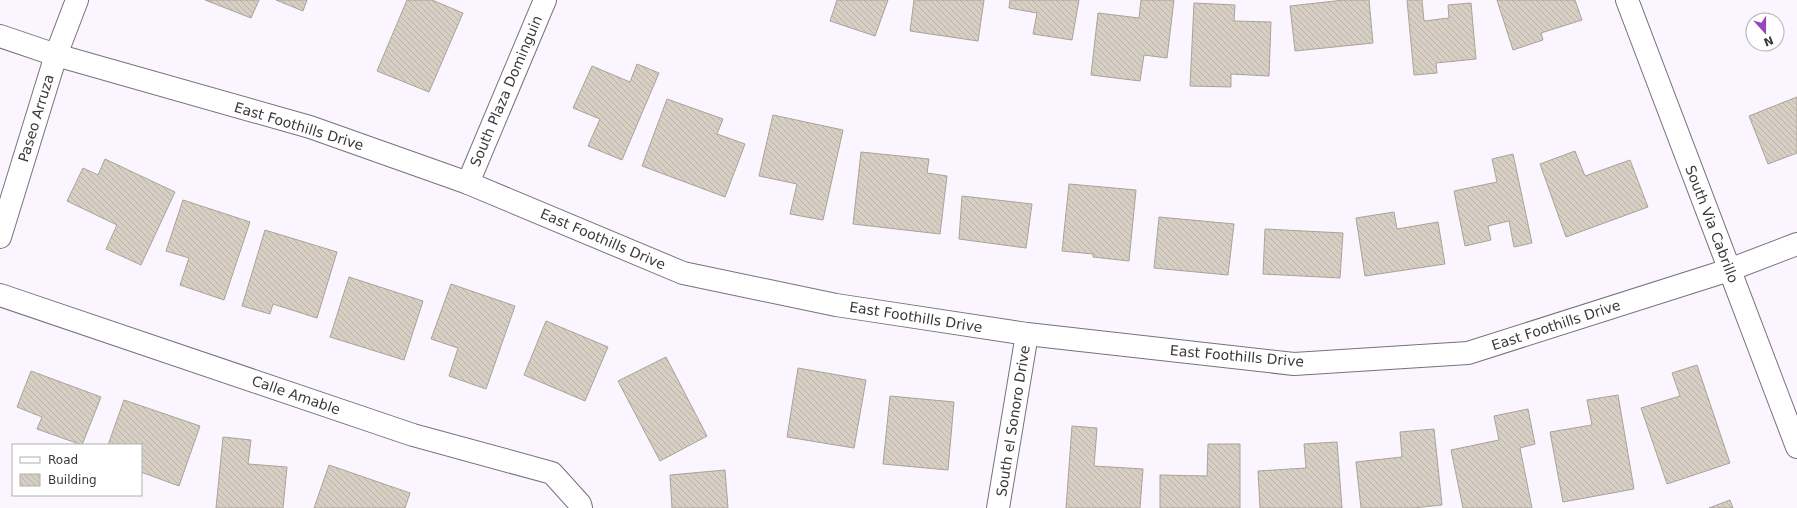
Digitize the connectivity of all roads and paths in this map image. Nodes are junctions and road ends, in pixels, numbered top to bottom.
1 (77, 0) edge
2 (545, 0) edge
3 (1627, 0) edge
4 (0, 36) edge
5 (56, 55) junction
6 (468, 183) junction
7 (0, 237) edge
8 (1797, 244) edge
9 (1729, 270) junction
10 (0, 295) edge
11 (1027, 334) junction
12 (1797, 447) edge
13 (581, 508) edge
14 (998, 508) edge

1 - 5 street, Paseo Arruza
2 - 6 street, South Plaza Dominguin
3 - 9 street, South Via Cabrillo
4 - 5 street, East Foothills Drive
5 - 6 street, East Foothills Drive
5 - 7 street, Paseo Arruza
6 - 11 street, East Foothills Drive
8 - 9 street, East Foothills Drive
9 - 11 street, East Foothills Drive
9 - 12 street, South Via Cabrillo
10 - 13 street, Calle Amable
11 - 14 street, South el Sonoro Drive

